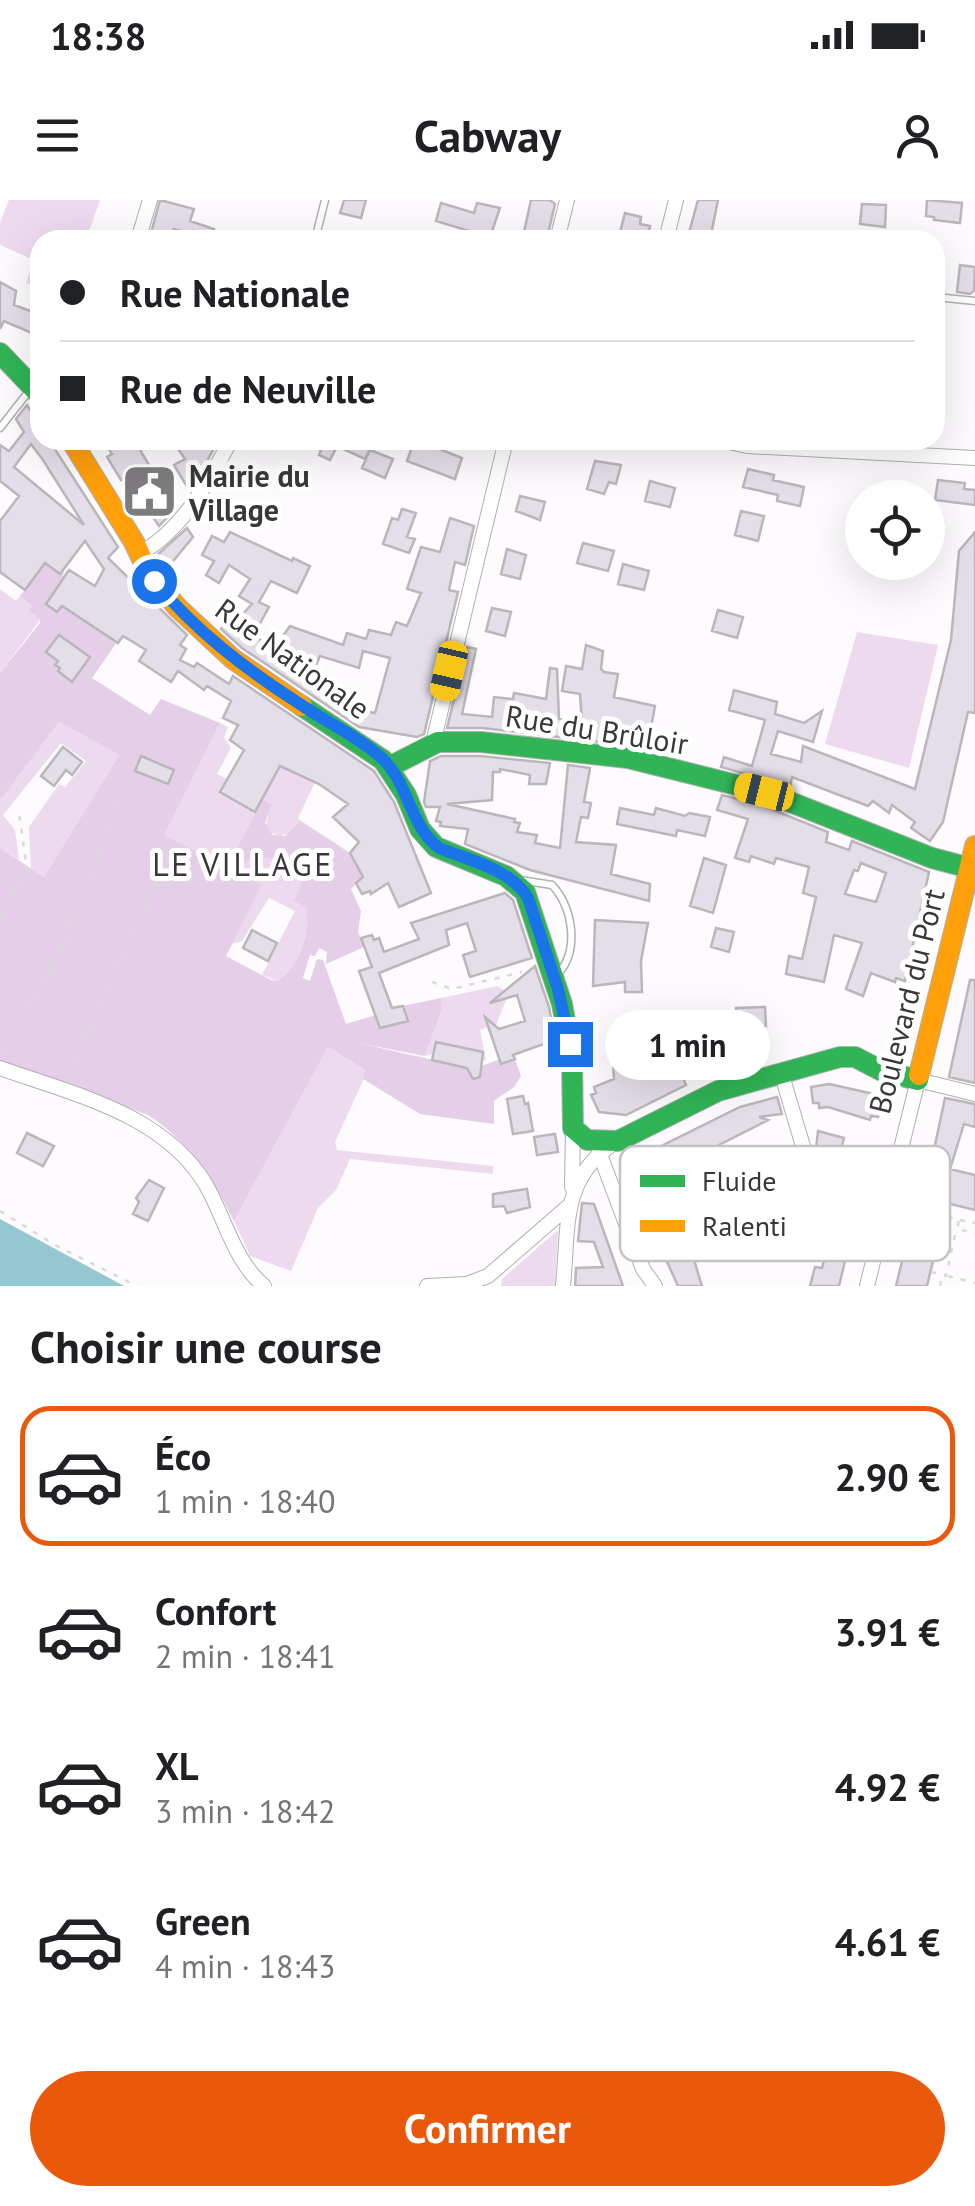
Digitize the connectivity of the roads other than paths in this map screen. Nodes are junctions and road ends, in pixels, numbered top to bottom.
1 (150, 200) edge
2 (325, 200) edge
3 (568, 200) edge
4 (676, 200) edge
5 (141, 230) edge
6 (318, 230) edge
7 (560, 230) edge
8 (668, 230) edge
9 (945, 298) edge
10 (975, 301) edge
11 (0, 353) edge
12 (30, 385) edge
13 (30, 397) edge
14 (0, 428) edge
15 (76, 450) edge
16 (225, 450) edge
17 (503, 450) edge
18 (823, 450) edge
19 (975, 458) edge
20 (139, 554) junction
21 (427, 746) junction
22 (390, 767) junction
23 (975, 846) edge
24 (972, 869) edge
25 (509, 878) junction
26 (557, 983) junction
27 (1, 1065) edge
28 (781, 1072) junction
29 (918, 1080) junction
30 (975, 1094) edge
31 (574, 1128) junction
32 (618, 1141) junction
33 (803, 1146) edge
34 (902, 1146) edge
35 (599, 1152) junction
36 (571, 1201) junction
37 (620, 1208) edge
38 (640, 1261) edge
39 (873, 1261) edge
40 (264, 1286) edge
41 (427, 1286) edge
42 (563, 1286) edge
43 (655, 1286) edge
44 (867, 1286) edge

1 - 5 street
2 - 6 lane
3 - 7 street
4 - 8 street
9 - 10 lane
11 - 12 street
13 - 14 lane
15 - 20 street, Rue Nationale
16 - 20 street
17 - 21 street
18 - 19 street
20 - 22 street, Rue Nationale
21 - 22 street
21 - 24 street, Rue du Brûloir
22 - 25 street
23 - 24 street, Boulevard du Port
24 - 29 street, Boulevard du Port
25 - 26 street
25 - 26 lane
26 - 31 street
27 - 40 street
28 - 29 street
28 - 32 street
28 - 33 street
29 - 30 street
29 - 34 street, Boulevard du Port
31 - 32 street
31 - 36 street
32 - 35 street
35 - 36 street
35 - 37 street
36 - 41 street
36 - 42 street
38 - 43 street
39 - 44 street, Boulevard du Port

